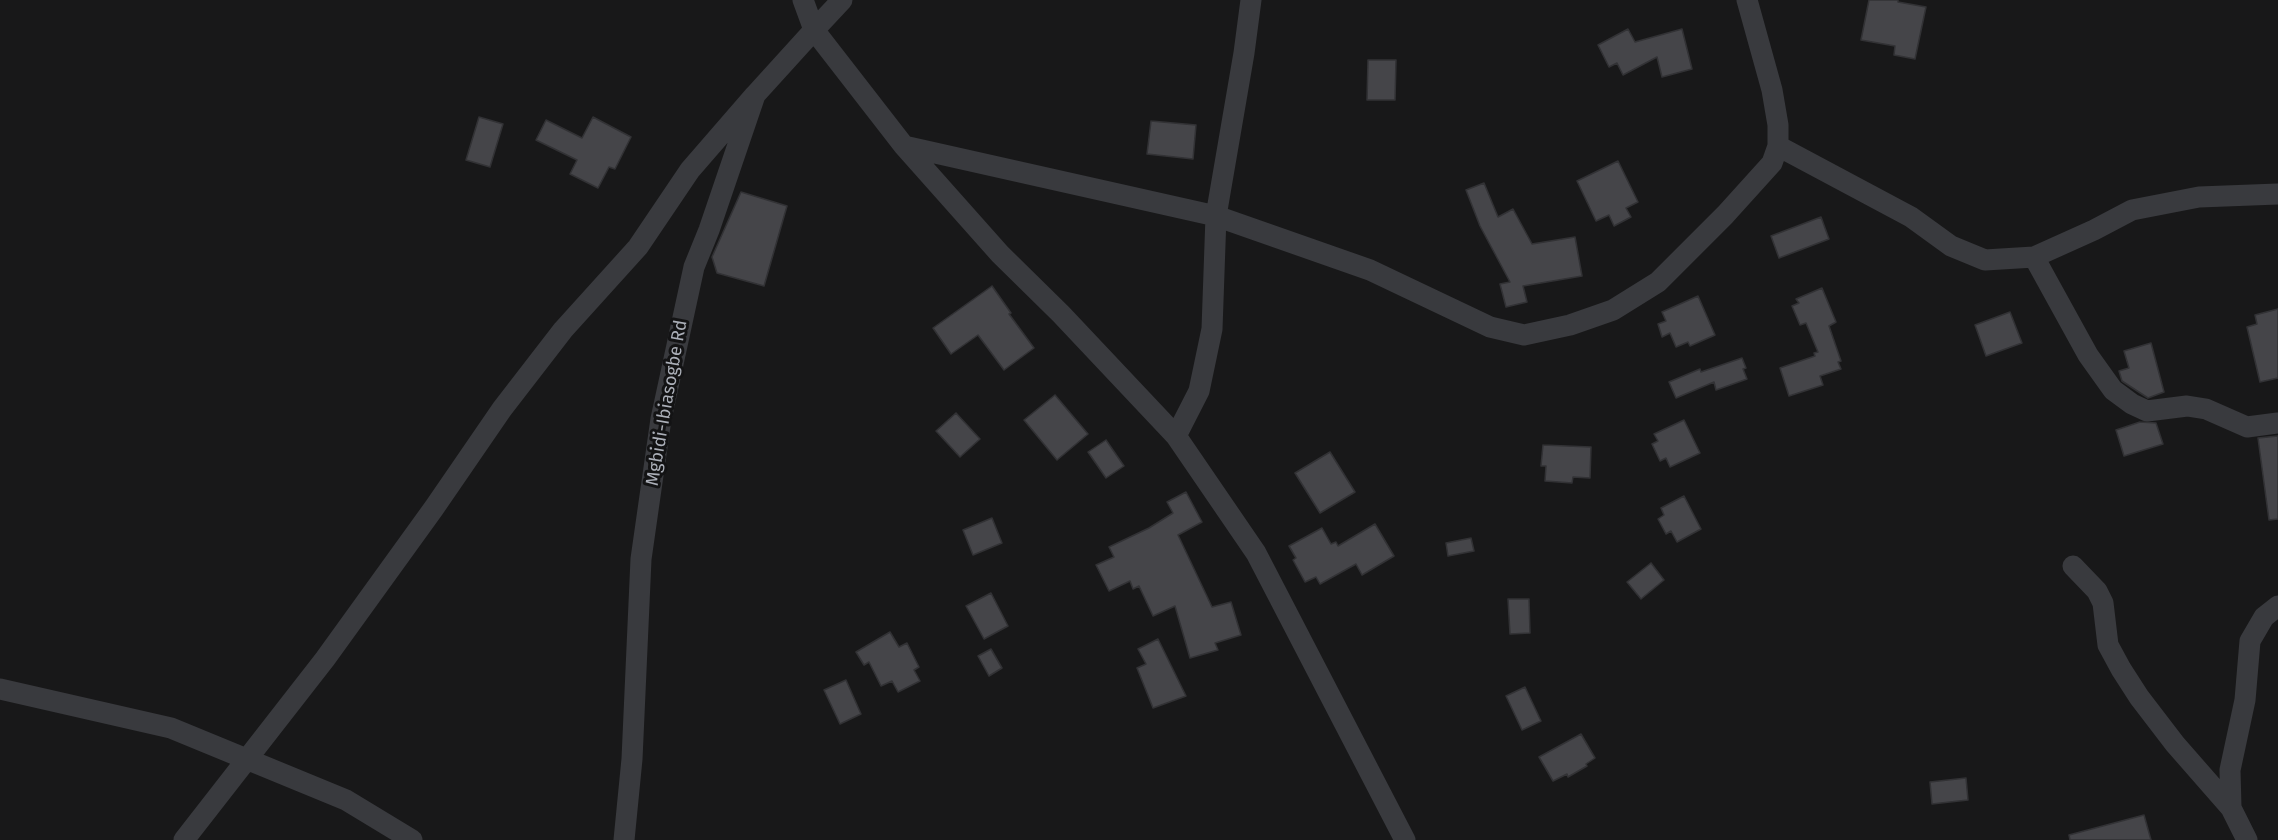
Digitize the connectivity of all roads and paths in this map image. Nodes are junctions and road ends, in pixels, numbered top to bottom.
1 (803, 0) edge
2 (842, 0) edge
3 (1251, 0) edge
4 (1747, 0) edge
5 (814, 30) junction
6 (755, 95) junction
7 (904, 146) junction
8 (1778, 146) junction
9 (2278, 194) edge
10 (1216, 216) junction
11 (2034, 257) junction
12 (2278, 423) edge
13 (1176, 436) junction
14 (2073, 566) dead end
15 (2278, 606) edge
16 (0, 689) edge
17 (248, 758) junction
18 (2231, 808) junction
19 (184, 840) edge
20 (412, 840) edge
21 (624, 840) edge
22 (1405, 840) edge
23 (2247, 840) edge

1 - 5 street
2 - 5 street, Mgbidi-Ibiasogbe Rd
3 - 10 street
4 - 8 street
5 - 6 street, Mgbidi-Ibiasogbe Rd
5 - 7 street
6 - 17 street
6 - 21 street, Mgbidi-Ibiasogbe Rd
7 - 10 street
7 - 13 street
8 - 10 street
8 - 11 street
9 - 11 street
10 - 13 street
11 - 12 street
13 - 22 street
14 - 18 street
15 - 18 street
16 - 17 street
17 - 19 street
17 - 20 street
18 - 23 street

